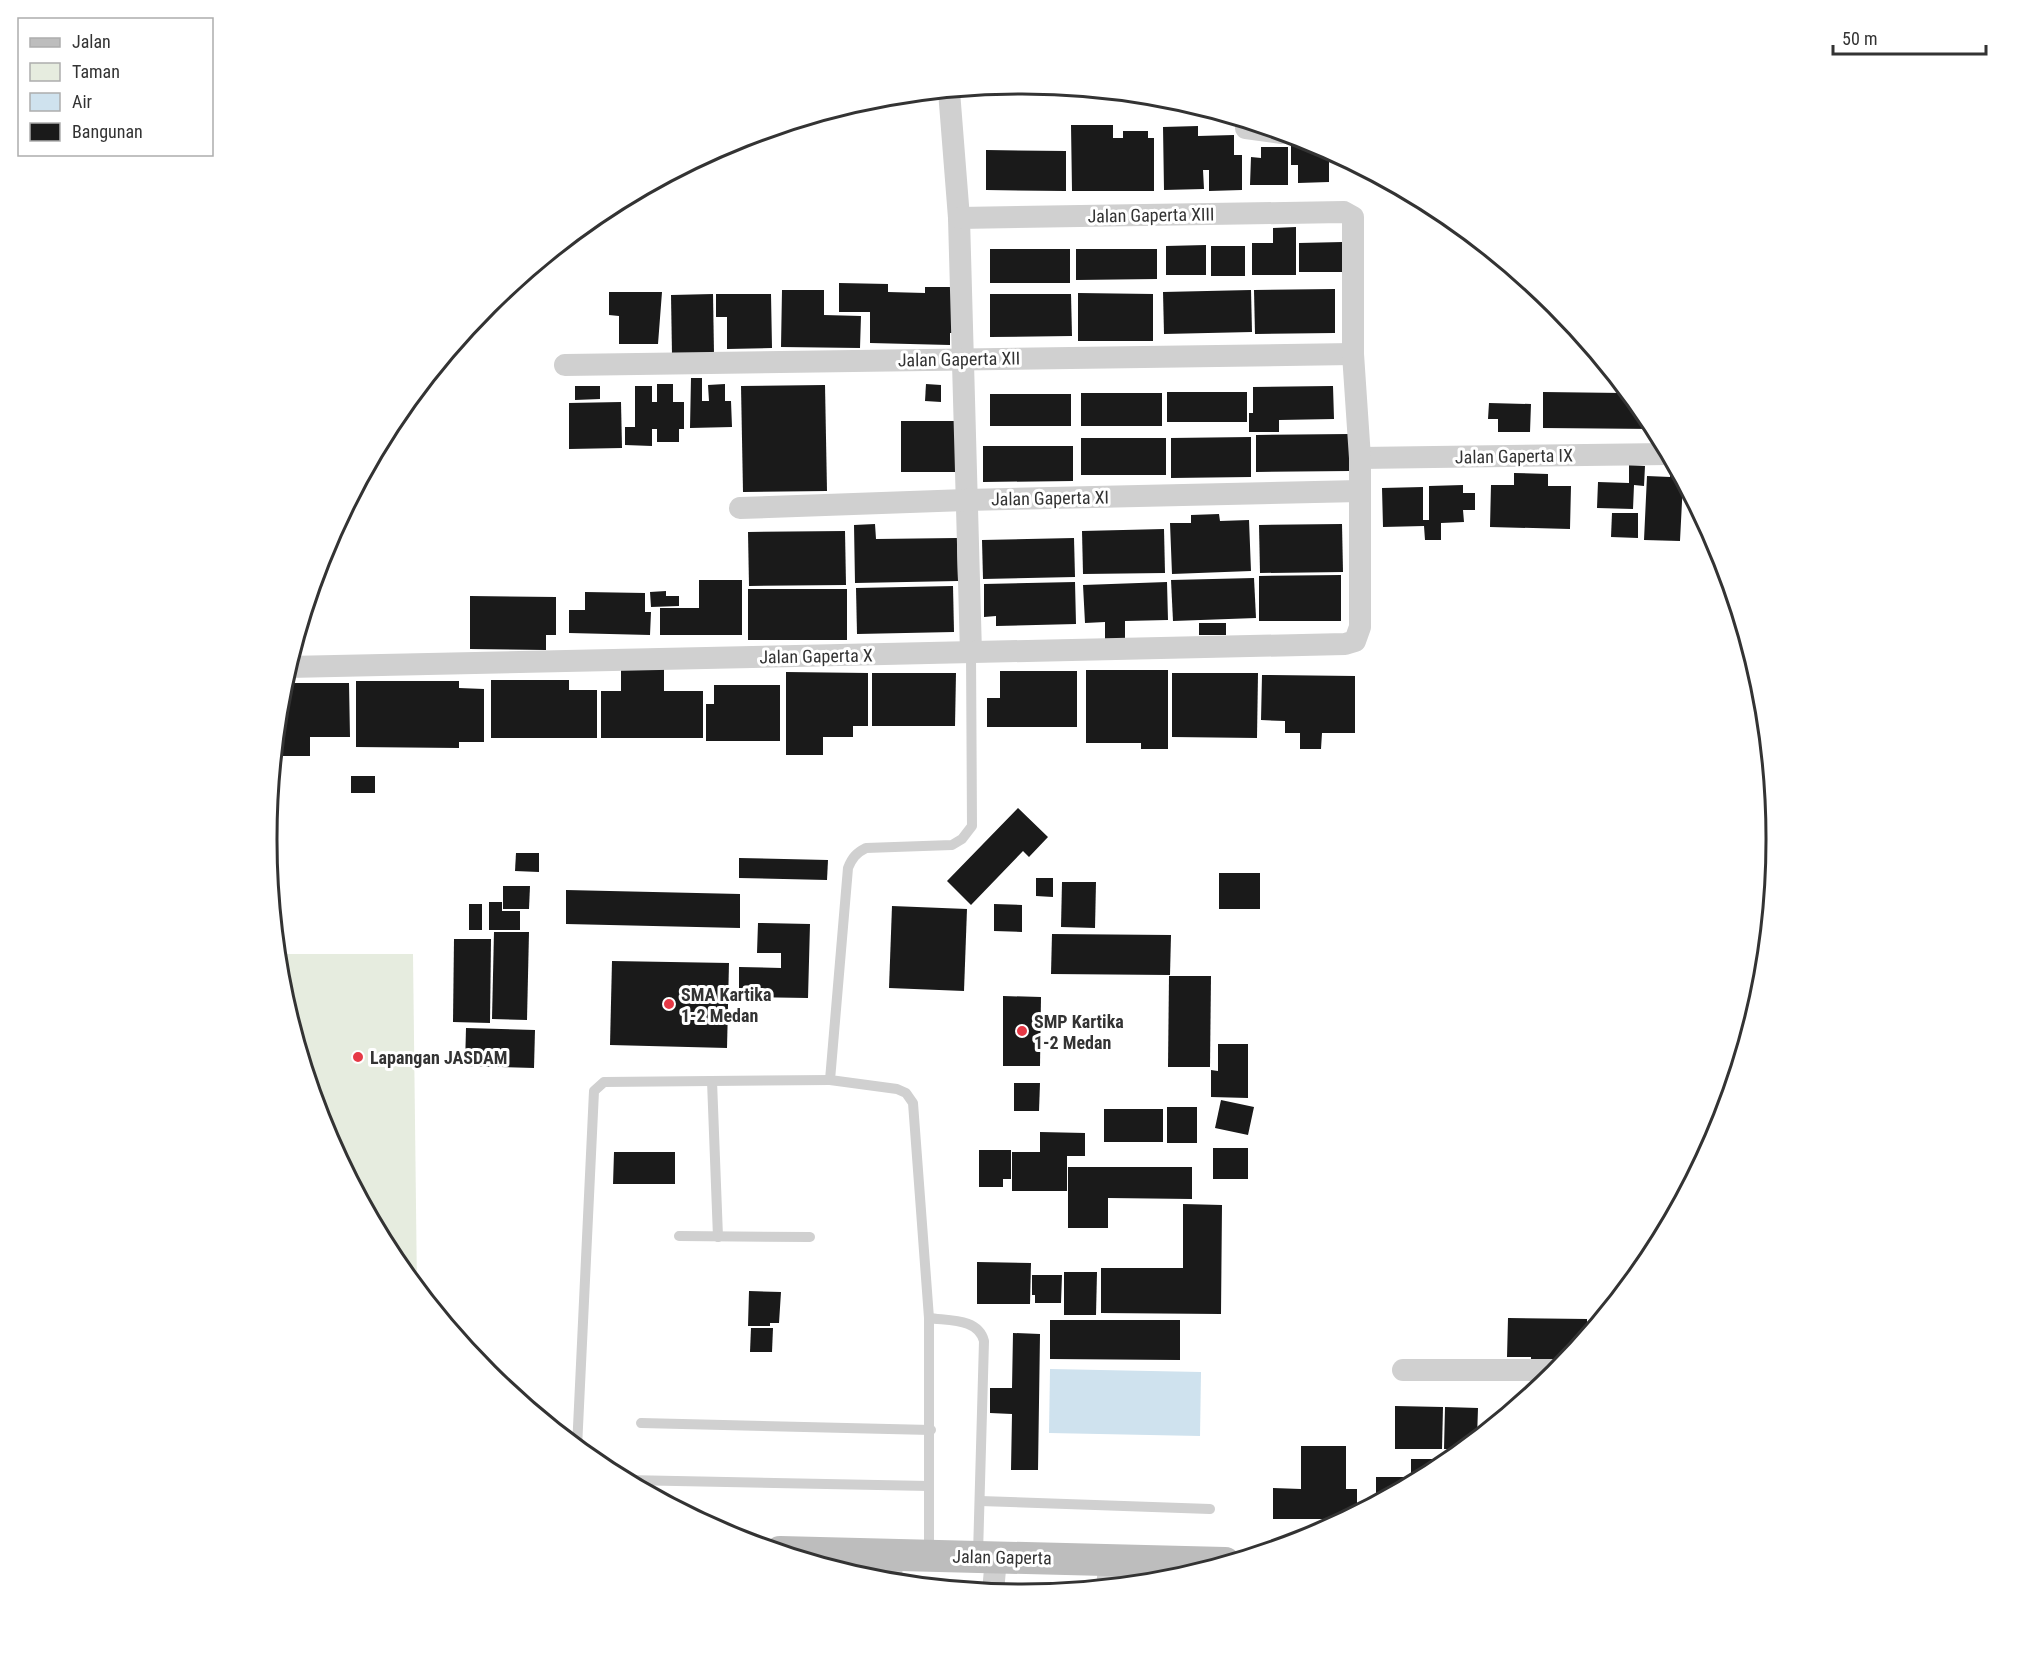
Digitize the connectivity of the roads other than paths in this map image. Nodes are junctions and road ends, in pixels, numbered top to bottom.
1 (950, 98) edge
2 (959, 218) junction
3 (1353, 354) junction
4 (961, 358) junction
5 (565, 365) dead end
6 (1659, 454) edge
7 (1360, 458) junction
8 (1360, 491) junction
9 (966, 500) junction
10 (740, 508) dead end
11 (971, 652) junction
12 (297, 667) edge
13 (830, 1080) junction
14 (712, 1081) junction
15 (679, 1236) dead end
16 (718, 1237) junction
17 (810, 1237) dead end
18 (929, 1318) junction
19 (1403, 1370) dead end
20 (1544, 1370) edge
21 (641, 1422) dead end
22 (931, 1430) junction
23 (577, 1438) edge
24 (642, 1480) edge
25 (929, 1486) junction
26 (980, 1501) junction
27 (1210, 1509) dead end
28 (929, 1556) junction
29 (987, 1558) junction
30 (834, 1560) edge
31 (892, 1569) edge
32 (1170, 1569) edge
33 (1109, 1573) edge
34 (991, 1583) edge

1 - 2 street
2 - 3 street, Jalan Gaperta XIII
2 - 4 street
3 - 4 street, Jalan Gaperta XII
3 - 7 street
4 - 5 street, Jalan Gaperta XII
4 - 9 street
6 - 7 street, Jalan Gaperta IX
7 - 8 street
8 - 9 street, Jalan Gaperta XI
8 - 11 street, Jalan Gaperta X
9 - 10 street, Jalan Gaperta XI
9 - 11 street
11 - 12 street, Jalan Gaperta X
11 - 13 lane
13 - 14 lane
13 - 18 lane
14 - 16 lane
14 - 23 lane
15 - 16 lane
16 - 17 lane
18 - 22 lane
18 - 26 lane
19 - 20 street
21 - 22 lane
22 - 25 lane
24 - 25 lane
25 - 28 lane
26 - 27 lane
26 - 29 lane
28 - 29 street, Jalan Gaperta
28 - 31 street, Jalan Gaperta
29 - 33 street, Jalan Gaperta
29 - 34 street
30 - 31 street, Jalan Gaperta
32 - 33 street, Jalan Gaperta

